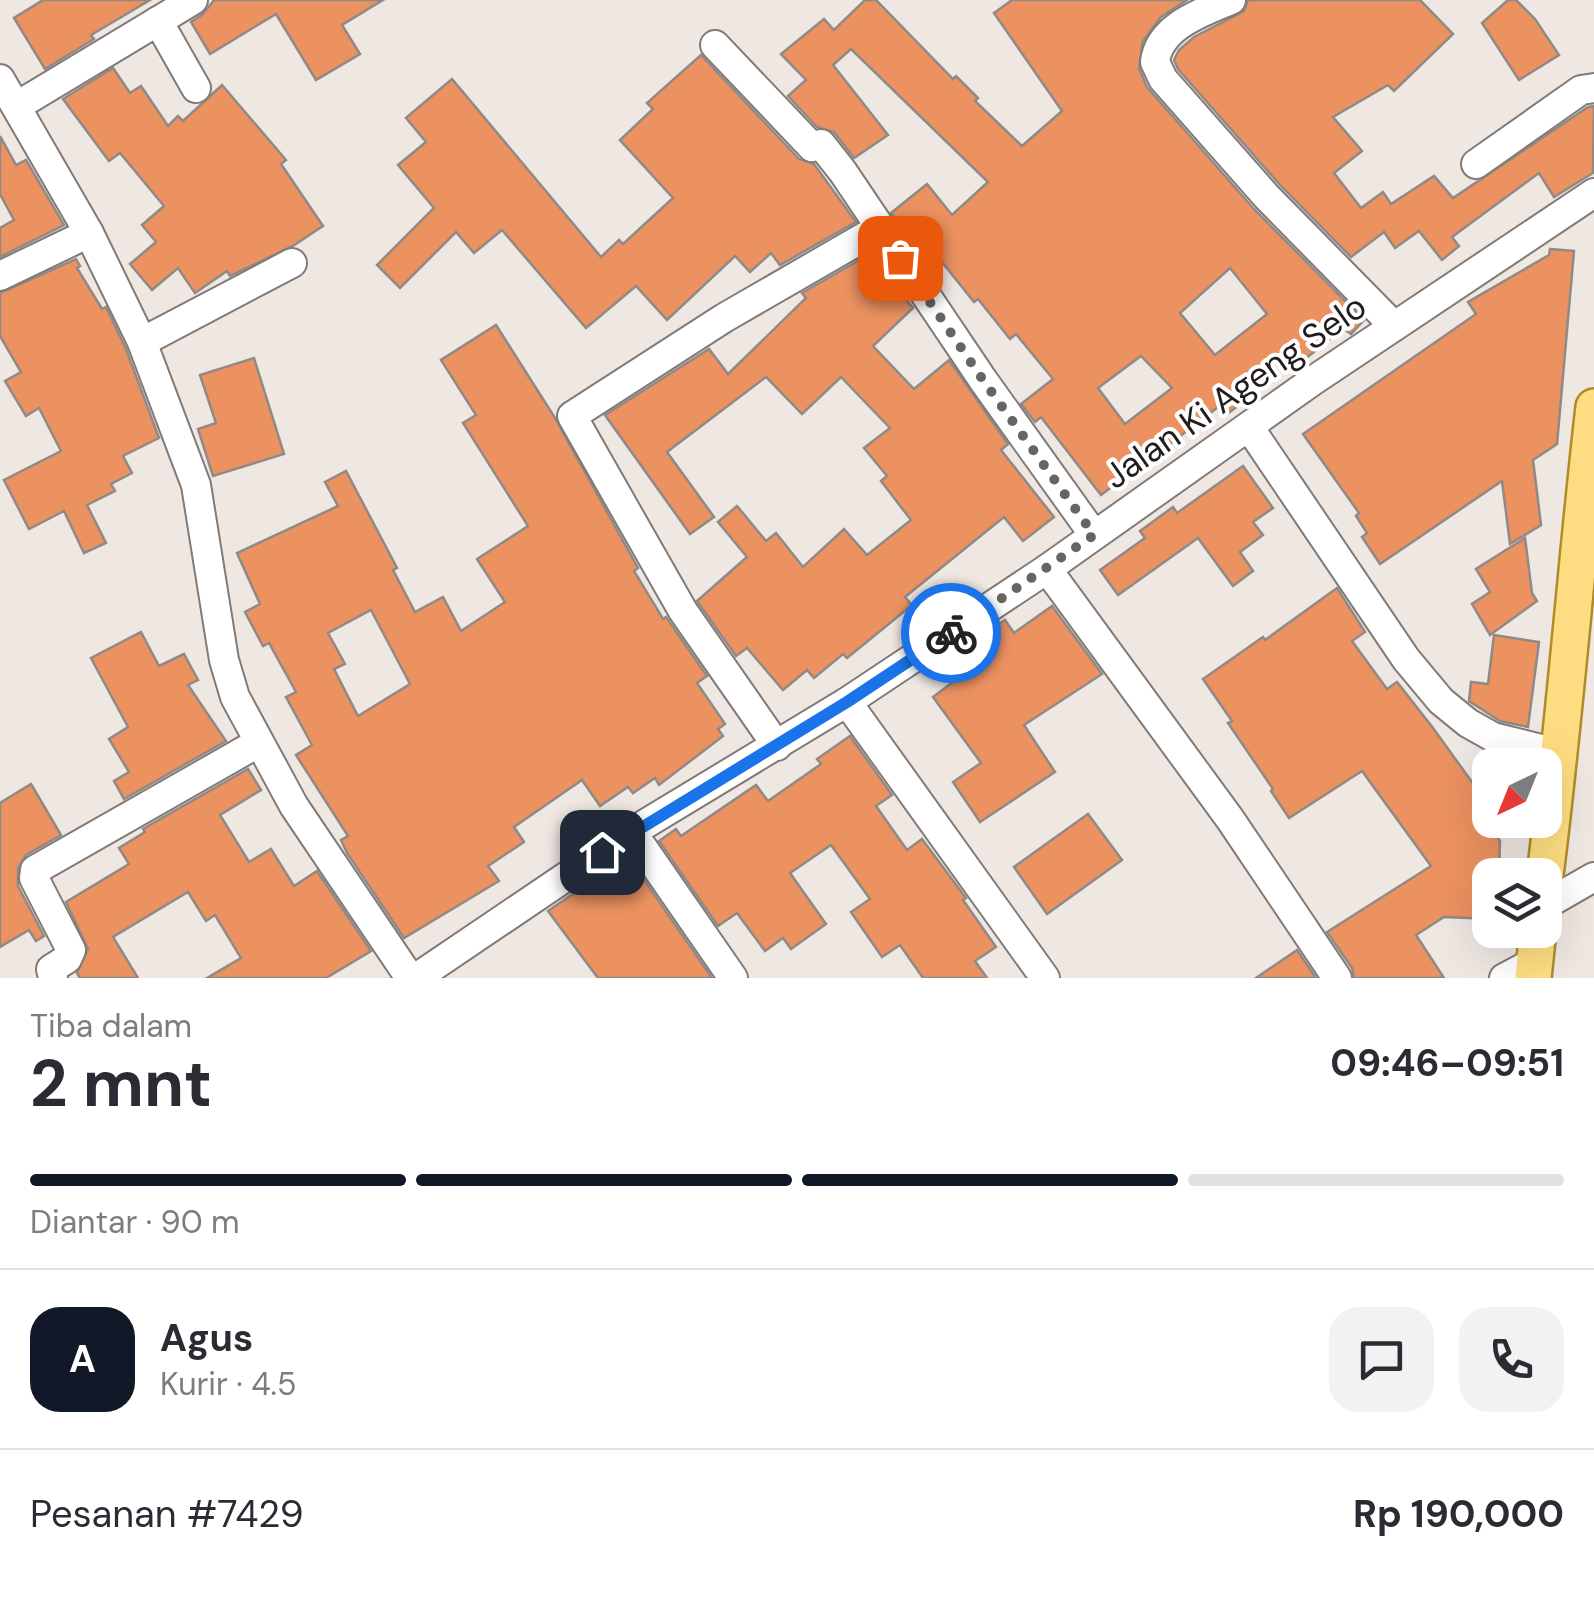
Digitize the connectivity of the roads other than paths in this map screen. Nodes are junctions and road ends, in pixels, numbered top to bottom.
1 (192, 0) edge
2 (1231, 0) edge
3 (158, 21) junction
4 (716, 45) dead end
5 (0, 79) edge
6 (196, 88) dead end
7 (1594, 88) edge
8 (17, 106) junction
9 (1476, 164) dead end
10 (1594, 193) edge
11 (880, 228) junction
12 (89, 233) junction
13 (292, 263) dead end
14 (0, 276) edge
15 (1394, 326) junction
16 (142, 342) junction
17 (1594, 407) edge
18 (1249, 427) junction
19 (1094, 535) junction
20 (1047, 569) junction
21 (847, 702) junction
22 (258, 743) junction
23 (777, 746) junction
24 (1537, 748) edge
25 (1562, 748) edge
26 (632, 832) junction
27 (1594, 877) edge
28 (1562, 895) edge
29 (420, 976) edge
30 (52, 978) edge
31 (733, 978) edge
32 (1045, 978) edge
33 (1336, 978) edge

1 - 3 street
2 - 15 street
3 - 6 street
3 - 8 street
4 - 11 street
5 - 8 street
7 - 9 street
8 - 12 street
10 - 15 street, Jalan Ki Ageng Selo
11 - 19 street
11 - 23 street
12 - 14 street
12 - 16 street
13 - 16 street
15 - 18 street, Jalan Ki Ageng Selo
16 - 22 street
17 - 25 main road
18 - 19 street, Jalan Ki Ageng Selo
18 - 24 street
19 - 20 street, Jalan Ki Ageng Selo
20 - 21 street, Jalan Ki Ageng Selo
20 - 33 street
21 - 23 street, Jalan Ki Ageng Selo
21 - 32 street
22 - 29 street
22 - 30 street
23 - 26 street, Jalan Ki Ageng Selo
26 - 29 street, Jalan Ki Ageng Selo
26 - 31 street
27 - 28 street

